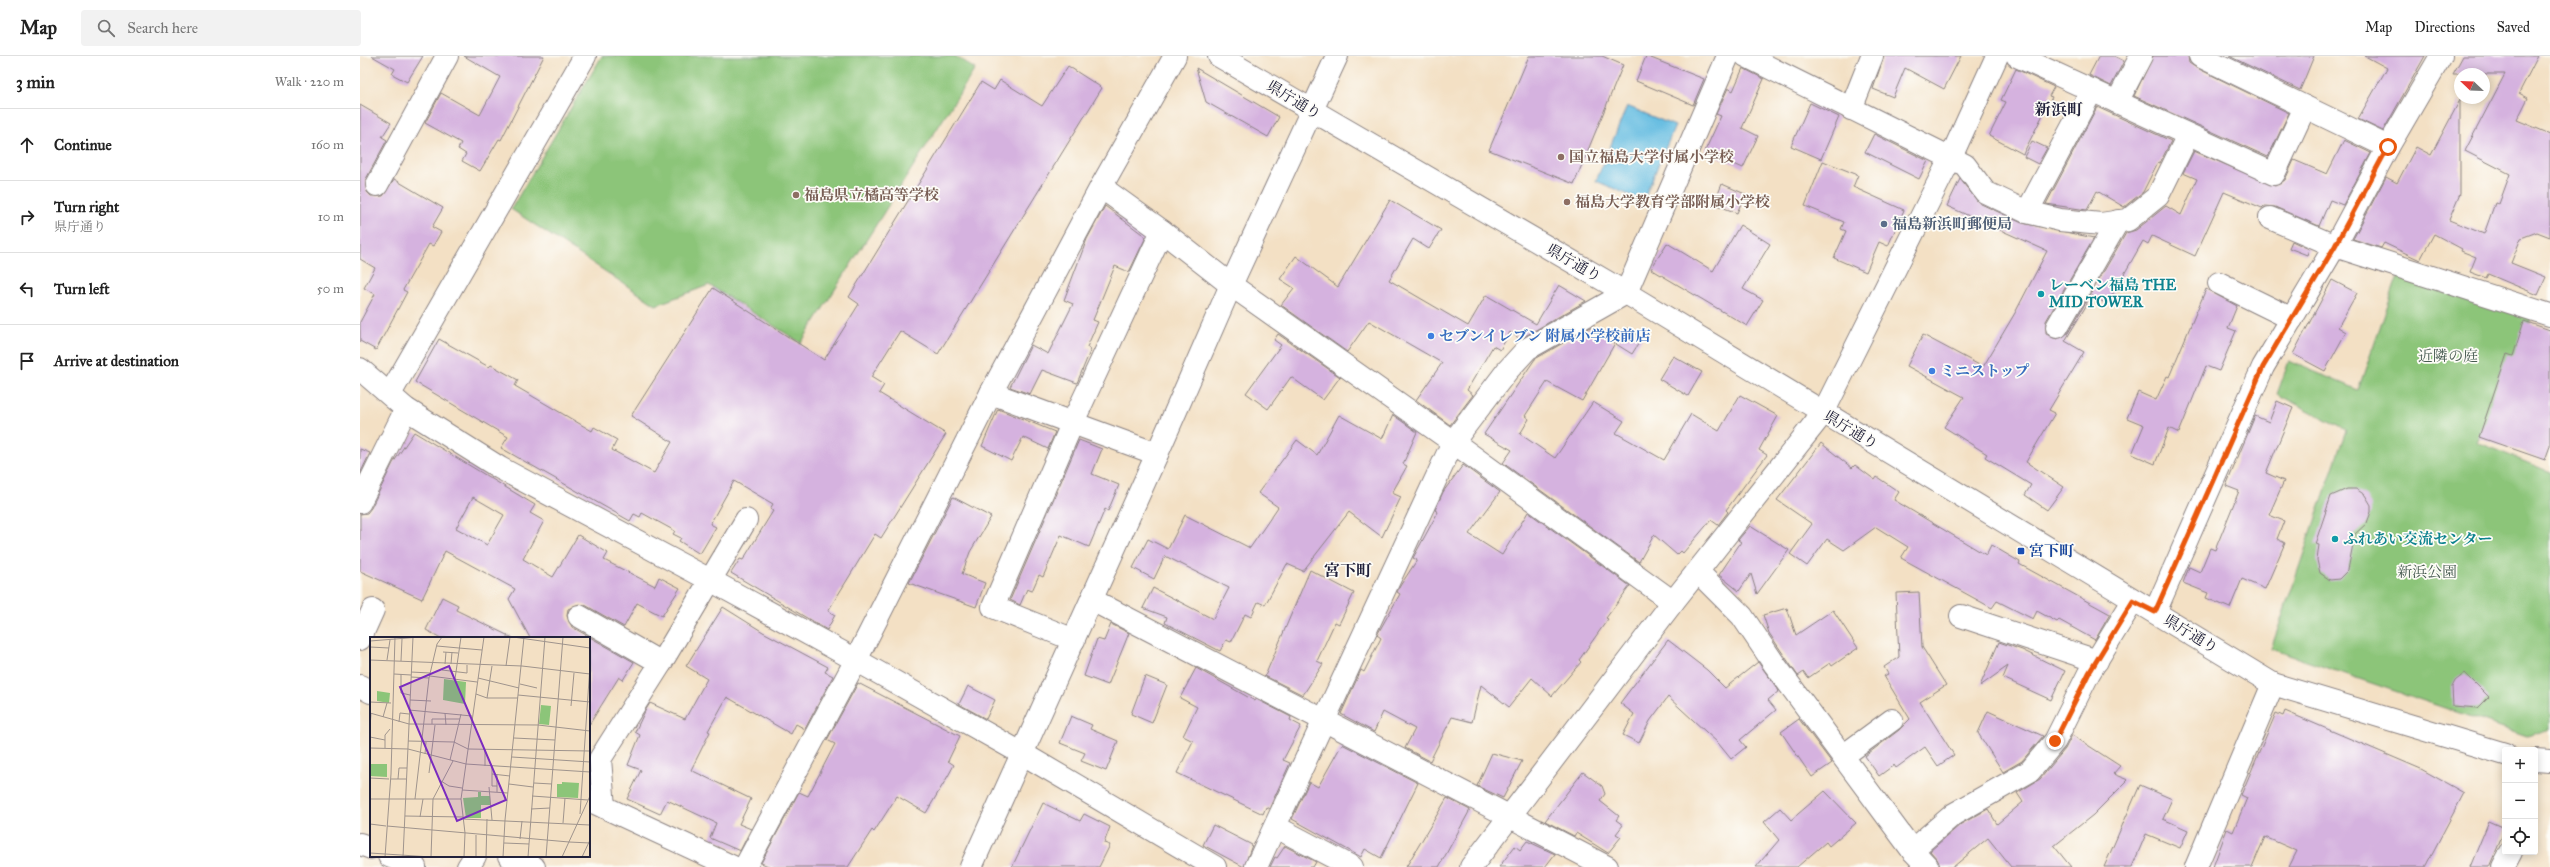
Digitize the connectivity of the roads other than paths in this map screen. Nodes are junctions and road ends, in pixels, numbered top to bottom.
1 (447, 56) edge
2 (1175, 56) edge
3 (1219, 56) edge
4 (1337, 56) edge
5 (1728, 56) edge
6 (1746, 56) edge
7 (1872, 56) edge
8 (1998, 56) edge
9 (2017, 56) edge
10 (2142, 56) edge
11 (2200, 56) edge
12 (2441, 56) edge
13 (579, 58) edge
14 (2092, 90) junction
15 (2117, 102) junction
16 (2305, 107) junction
17 (1851, 108) junction
18 (1311, 110) junction
19 (2188, 135) junction
20 (2388, 147) junction
21 (1951, 157) junction
22 (377, 185) dead end
23 (1101, 187) junction
24 (2027, 212) junction
25 (2270, 218) dead end
26 (2118, 222) junction
27 (1162, 231) junction
28 (2335, 246) junction
29 (2219, 283) dead end
30 (1231, 285) junction
31 (1626, 293) junction
32 (2550, 315) edge
33 (2292, 319) junction
34 (2057, 327) dead end
35 (360, 368) edge
36 (991, 393) junction
37 (390, 394) junction
38 (406, 409) junction
39 (1823, 413) junction
40 (1072, 424) junction
41 (1453, 442) junction
42 (1157, 454) junction
43 (360, 502) edge
44 (746, 520) dead end
45 (1698, 572) junction
46 (710, 580) junction
47 (1092, 600) junction
48 (2133, 601) junction
49 (1673, 602) junction
50 (373, 610) dead end
51 (2155, 612) junction
52 (579, 616) dead end
53 (1961, 616) dead end
54 (360, 639) edge
55 (1074, 640) junction
56 (856, 660) junction
57 (2097, 661) junction
58 (661, 663) junction
59 (2273, 684) junction
60 (360, 686) edge
61 (370, 691) edge
62 (1324, 719) junction
63 (1892, 720) dead end
64 (2502, 753) edge
65 (1023, 754) junction
66 (1843, 756) junction
67 (2538, 760) edge
68 (2550, 761) edge
69 (597, 804) edge
70 (1510, 816) junction
71 (1276, 827) junction
72 (360, 844) edge
73 (370, 848) edge
74 (1912, 850) junction
75 (2509, 855) edge
76 (391, 857) edge
77 (474, 857) edge
78 (511, 857) edge
79 (415, 867) edge
80 (468, 867) edge
81 (534, 867) edge
82 (733, 867) edge
83 (745, 867) edge
84 (971, 867) edge
85 (1215, 867) edge
86 (1256, 867) edge
87 (1352, 867) edge
88 (1471, 867) edge
89 (1607, 867) edge
90 (1928, 867) edge
91 (2196, 867) edge
92 (2503, 867) edge

1 - 22 street
2 - 23 street
3 - 18 street, 県庁通り
4 - 18 street
5 - 31 street
6 - 17 street
7 - 17 street
8 - 21 street
9 - 14 street
10 - 15 street
11 - 16 street
12 - 20 street
13 - 37 street
14 - 15 street
14 - 24 street
15 - 19 street
16 - 19 street
16 - 20 street
17 - 21 street
18 - 30 street
18 - 31 street, 県庁通り
19 - 26 street
20 - 28 street
21 - 24 street
21 - 39 street
23 - 27 street
23 - 36 street
24 - 26 street
25 - 28 street
26 - 34 street
27 - 30 street
27 - 40 street
28 - 32 street
28 - 33 street
29 - 33 street
30 - 41 street
30 - 42 street
31 - 39 street, 県庁通り
31 - 41 street
33 - 51 street
35 - 37 street
36 - 40 street
36 - 56 street
37 - 38 street
38 - 43 street
38 - 46 street
39 - 45 street
39 - 48 street, 県庁通り
40 - 42 street
40 - 55 street
41 - 49 street
41 - 62 street
42 - 47 street
44 - 46 street
45 - 49 street
45 - 66 street
46 - 56 street
46 - 58 street
47 - 55 street
47 - 62 street
48 - 51 street, 県庁通り
48 - 57 street
49 - 70 street
50 - 54 street
51 - 59 street, 県庁通り
52 - 58 street
53 - 57 street
55 - 65 street
56 - 65 street
56 - 83 street
57 - 74 street
58 - 69 street
59 - 64 street, 県庁通り
59 - 91 street
60 - 61 street
62 - 70 street
62 - 71 street
63 - 66 street
65 - 84 street
65 - 85 street
66 - 74 street
67 - 68 street
69 - 82 street
70 - 88 street
70 - 89 street
71 - 86 street
71 - 87 street
72 - 73 street
74 - 90 street
75 - 92 street
76 - 79 street
77 - 80 street
78 - 81 street

